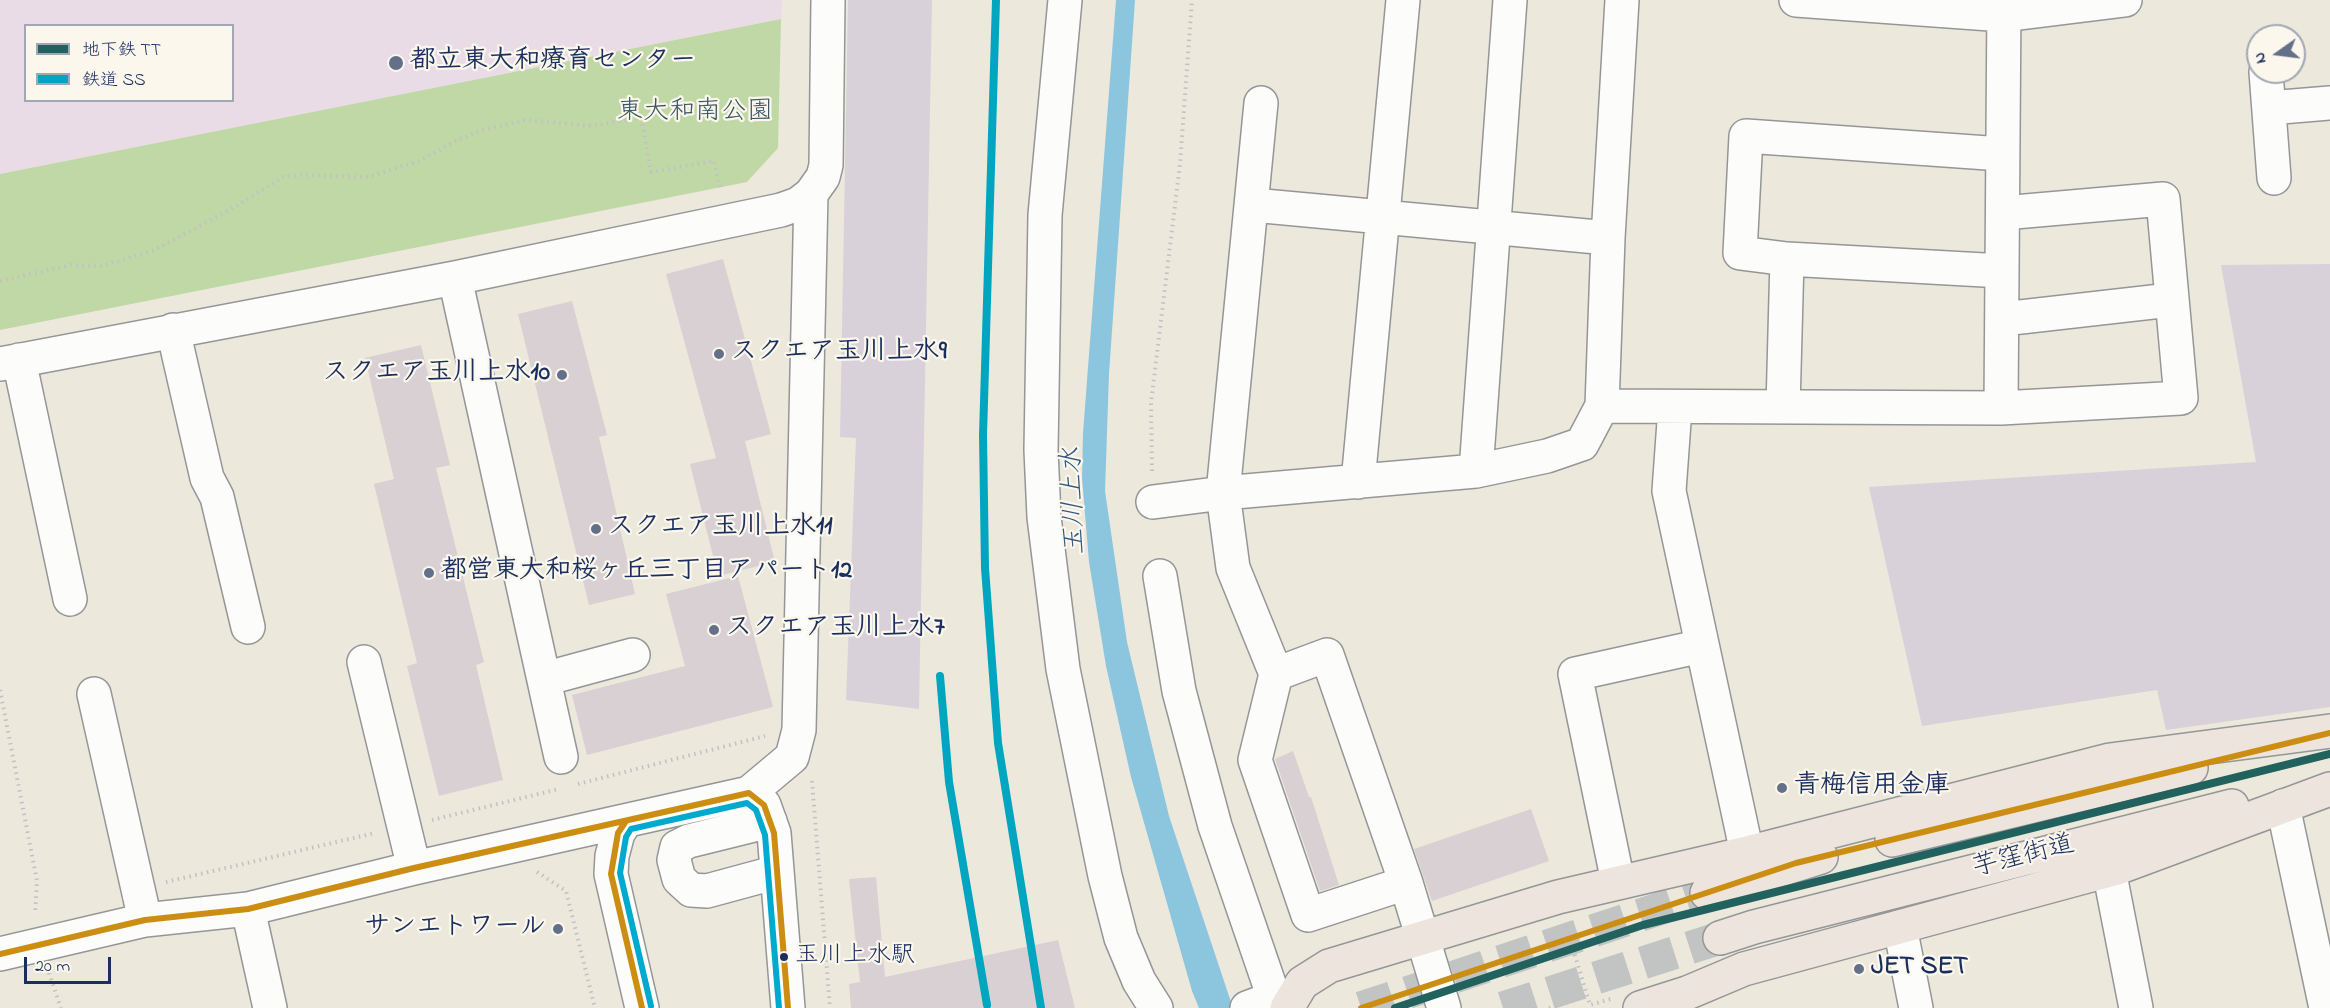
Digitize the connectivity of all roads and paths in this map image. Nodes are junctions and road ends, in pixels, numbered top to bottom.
1 (828, 0) edge
2 (1065, 0) edge
3 (1192, 0) edge
4 (1403, 0) edge
5 (1510, 0) edge
6 (1622, 0) edge
7 (1796, 0) edge
8 (2125, 0) edge
9 (2004, 8) edge
10 (2267, 84) edge
11 (1261, 103) dead end
12 (2330, 103) edge
13 (2269, 108) junction
14 (2002, 154) junction
15 (2274, 178) dead end
16 (812, 194) junction
17 (1252, 205) junction
18 (2003, 213) junction
19 (1383, 217) junction
20 (728, 219) junction
21 (1495, 227) junction
22 (1608, 238) junction
23 (1787, 259) junction
24 (2002, 272) junction
25 (455, 278) junction
26 (0, 281) edge
27 (2170, 300) junction
28 (2003, 319) junction
29 (173, 330) junction
30 (9, 362) edge
31 (1602, 406) junction
32 (1783, 407) junction
33 (1675, 408) junction
34 (2001, 408) junction
35 (1476, 471) junction
36 (1358, 482) junction
37 (1223, 493) junction
38 (1153, 502) joint
39 (1160, 576) dead end
40 (70, 599) dead end
41 (248, 627) dead end
42 (1702, 646) junction
43 (633, 655) dead end
44 (364, 662) dead end
45 (1276, 674) junction
46 (544, 679) junction
47 (0, 690) edge
48 (94, 694) dead end
49 (2330, 732) edge
50 (561, 757) dead end
51 (812, 777) dead end
52 (2330, 783) edge
53 (2330, 789) edge
54 (749, 793) junction
55 (2283, 806) junction
56 (626, 821) junction
57 (770, 821) junction
58 (565, 835) junction
59 (1747, 854) junction
60 (414, 868) junction
61 (534, 870) dead end
62 (2109, 870) junction
63 (777, 872) junction
64 (611, 874) junction
65 (37, 881) dead end
66 (1406, 882) junction
67 (1618, 882) junction
68 (1707, 893) tunnel mouth
69 (248, 909) junction
70 (145, 920) junction
71 (1564, 920) dead end
72 (1900, 927) junction
73 (1422, 937) junction
74 (1720, 938) tunnel mouth
75 (0, 954) edge
76 (60, 971) dead end
77 (39, 976) dead end
78 (1587, 996) junction
79 (1688, 1000) edge
80 (1626, 1003) edge
81 (1271, 1004) edge
82 (270, 1008) edge
83 (595, 1008) edge
84 (642, 1008) edge
85 (788, 1008) edge
86 (830, 1008) edge
87 (1156, 1008) edge
88 (1444, 1008) edge
89 (1549, 1008) edge
90 (1916, 1008) edge
91 (2136, 1008) edge
92 (2326, 1008) edge

1 - 16 street
2 - 87 street
3 - 38 path
4 - 19 street
5 - 21 street
6 - 22 street
7 - 9 street
8 - 9 street
9 - 14 street
10 - 13 street
11 - 17 street
12 - 13 street
13 - 15 street
14 - 18 street
14 - 23 street
16 - 20 street
16 - 54 street
17 - 19 street
17 - 37 street
18 - 24 street
18 - 27 street
19 - 21 street
19 - 36 street
20 - 25 street
20 - 26 path
21 - 22 street
21 - 35 street
22 - 31 street
23 - 24 street
23 - 32 street
24 - 28 street
25 - 29 street
25 - 46 street
27 - 28 street
27 - 34 street
28 - 34 street
29 - 30 street
29 - 41 street
30 - 40 street
31 - 33 street
31 - 35 street
32 - 33 street
32 - 34 street
33 - 42 street
35 - 36 street
36 - 37 street
37 - 38 street
37 - 45 street
39 - 81 street
42 - 59 street
42 - 67 street
43 - 46 street
44 - 60 street
45 - 66 street
45 - 66 street
46 - 50 street
47 - 65 path
48 - 70 street
49 - 59 main road
49 - 68 main road, 芋窪街道
51 - 86 path
52 - 74 main road, 芋窪街道
53 - 55 main road
54 - 56 street
54 - 57 street
55 - 62 main road
55 - 92 street
56 - 58 street
56 - 64 street
57 - 63 street
57 - 63 street
58 - 60 street
58 - 64 street
59 - 67 main road
60 - 69 street
61 - 83 path
62 - 72 main road
62 - 91 street
63 - 85 street
64 - 84 street
66 - 73 street
67 - 73 main road
69 - 70 street
69 - 82 street
70 - 75 street
71 - 78 path
72 - 79 main road
72 - 90 street
73 - 81 main road
73 - 88 street
76 - 77 path
78 - 80 path
78 - 89 path
79 - 80 main road

